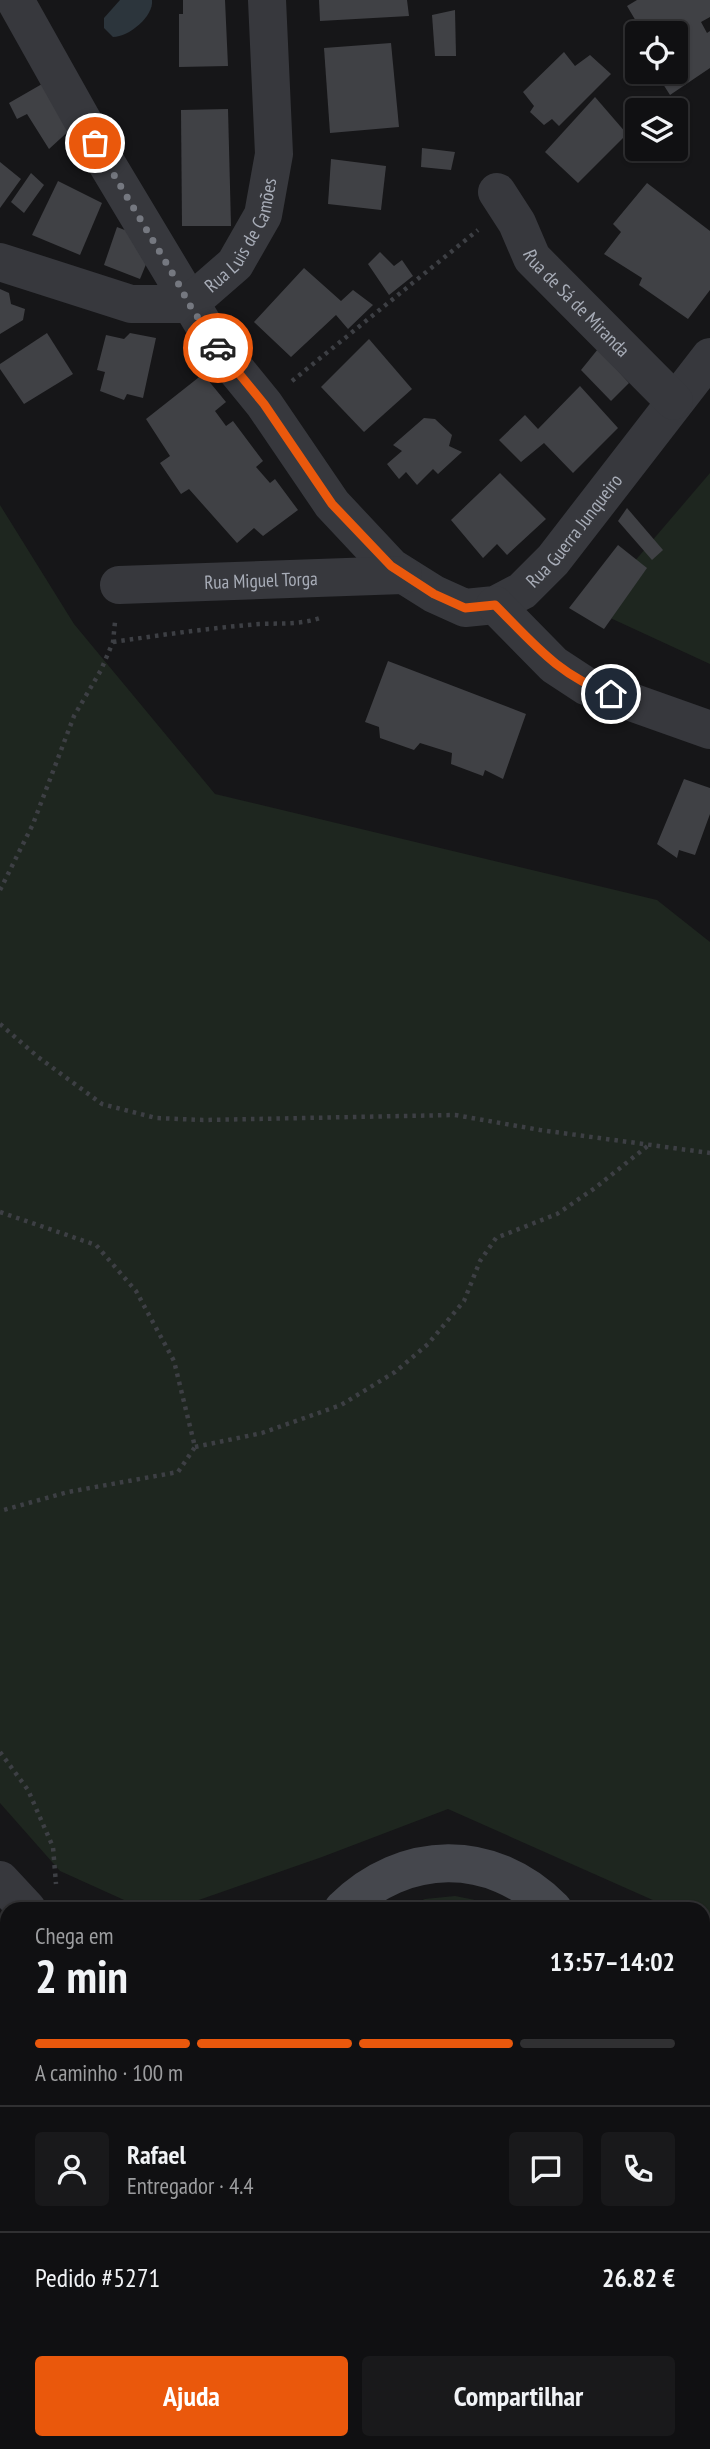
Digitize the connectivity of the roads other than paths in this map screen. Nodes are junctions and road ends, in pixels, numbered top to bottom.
1 (15, 0) edge
2 (267, 0) edge
3 (497, 192) dead end
4 (0, 261) edge
5 (189, 304) junction
6 (710, 357) edge
7 (674, 401) junction
8 (403, 575) junction
9 (119, 585) road end
10 (495, 605) junction
11 (710, 730) edge
12 (0, 1880) edge
13 (40, 1902) edge
14 (349, 1902) edge
15 (546, 1902) edge

1 - 5 street, Rua Guerra Junqueiro
2 - 5 street, Rua Luis de Camões
3 - 7 street, Rua de Sá de Miranda
4 - 5 street, Rua Luis de Camões
5 - 8 street, Rua Guerra Junqueiro
6 - 7 street, Rua Guerra Junqueiro
7 - 10 street, Rua Guerra Junqueiro
8 - 9 street, Rua Miguel Torga
8 - 10 street, Rua Guerra Junqueiro
10 - 11 street
12 - 13 street
14 - 15 main road

